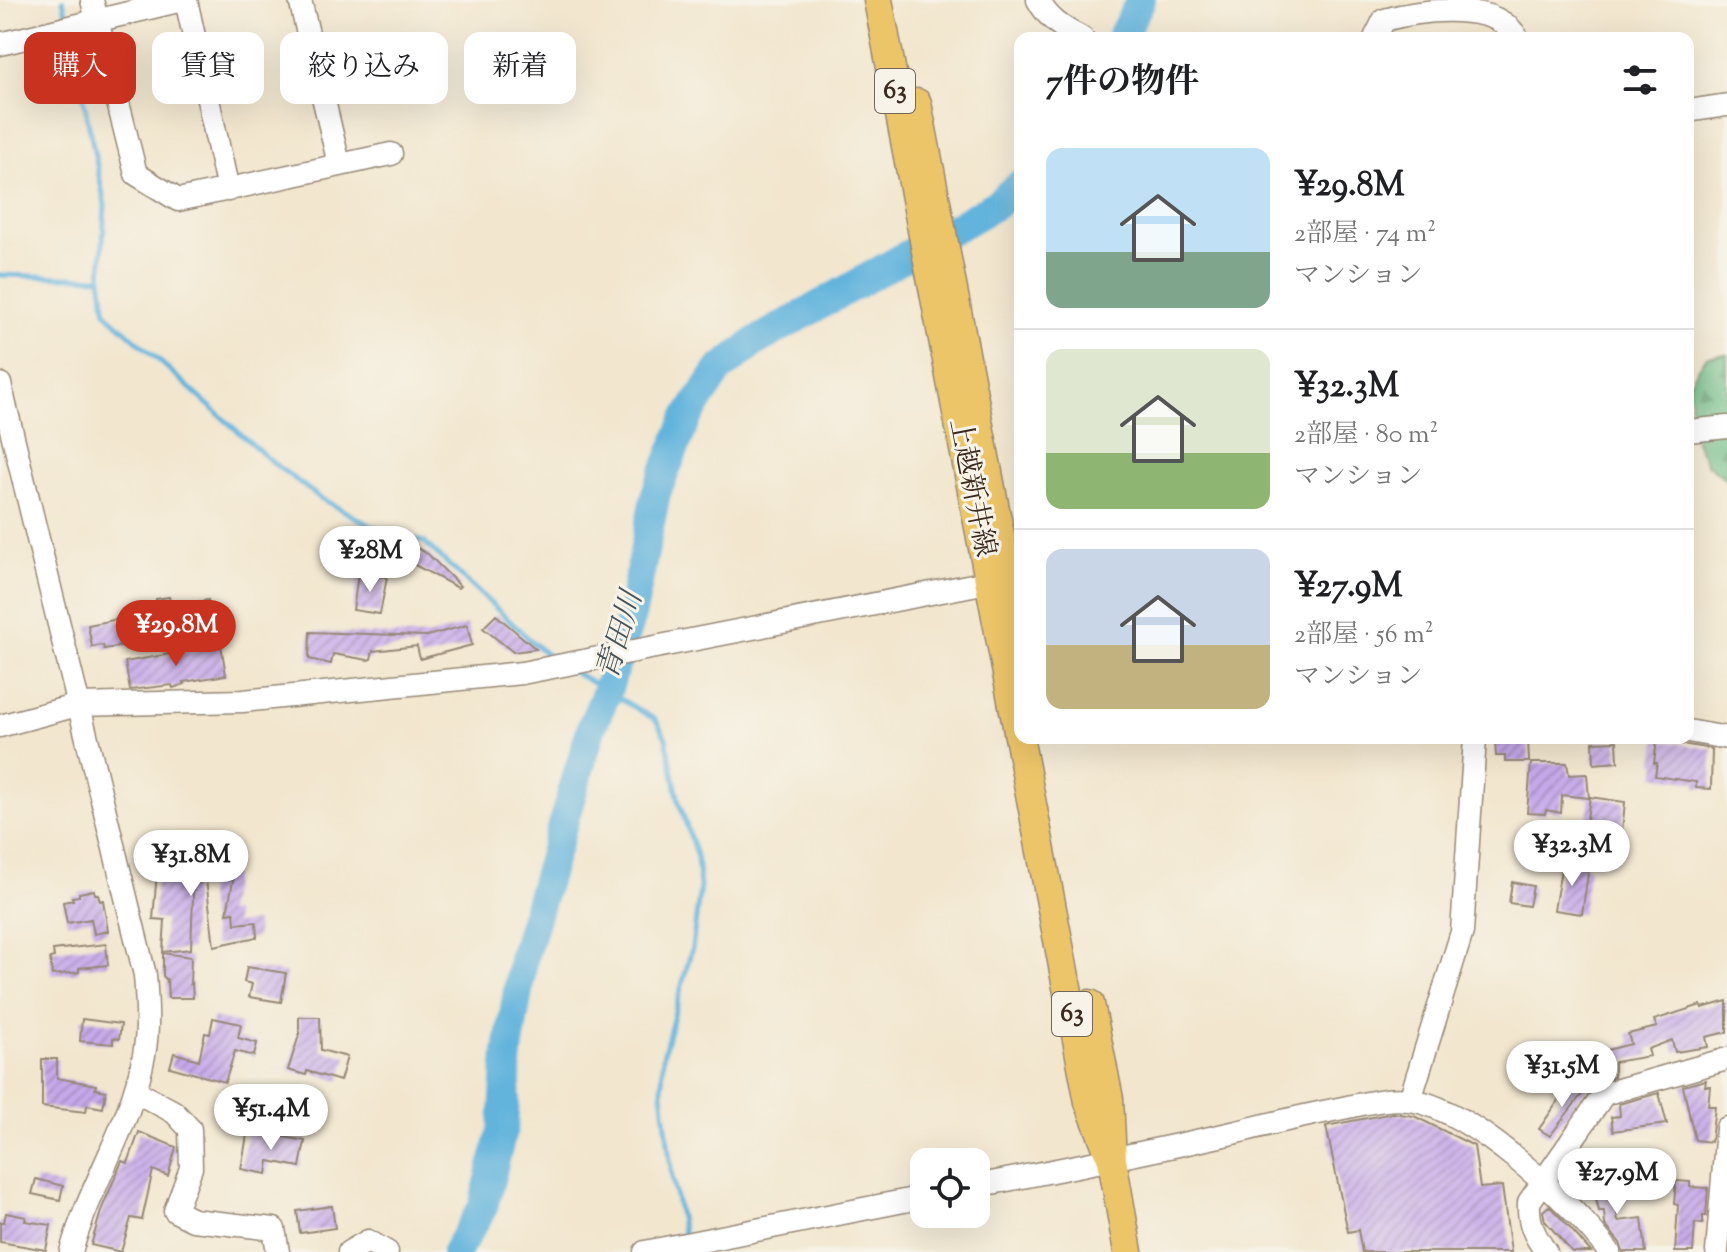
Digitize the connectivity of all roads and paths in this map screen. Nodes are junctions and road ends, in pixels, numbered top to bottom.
1 (184, 0) edge
2 (300, 0) edge
3 (878, 0) edge
4 (897, 0) edge
5 (1038, 0) edge
6 (94, 10) edge
7 (1070, 32) edge
8 (1378, 32) edge
9 (1514, 32) edge
10 (0, 44) edge
11 (1727, 105) edge
12 (1694, 110) edge
13 (391, 154) dead end
14 (339, 164) junction
15 (922, 178) junction
16 (228, 190) junction
17 (0, 384) edge
18 (1727, 427) edge
19 (1694, 430) edge
20 (1006, 578) edge
21 (1014, 613) edge
22 (1014, 629) edge
23 (78, 705) junction
24 (0, 726) edge
25 (1694, 732) edge
26 (1727, 738) edge
27 (1032, 744) edge
28 (1039, 744) edge
29 (1475, 744) edge
30 (1727, 1059) edge
31 (135, 1091) junction
32 (1410, 1100) junction
33 (1727, 1128) edge
34 (1112, 1160) junction
35 (1544, 1182) junction
36 (990, 1183) edge
37 (910, 1200) edge
38 (71, 1252) edge
39 (278, 1252) edge
40 (349, 1252) edge
41 (387, 1252) edge
42 (645, 1252) edge
43 (1128, 1252) edge
44 (1546, 1252) edge
45 (1609, 1252) edge
46 (1717, 1252) edge

1 - 6 street
1 - 16 street
2 - 14 street
3 - 15 main road, 上越新井線 / 63
4 - 15 main road, 上越新井線 / 63
5 - 7 street
6 - 10 street
6 - 16 street
8 - 9 street
11 - 12 street
13 - 14 street
14 - 16 street
15 - 20 main road, 上越新井線 / 63
17 - 23 street
18 - 19 street
20 - 21 main road, 上越新井線 / 63
20 - 22 main road, 上越新井線 / 63
20 - 23 street
23 - 24 street
23 - 31 street
25 - 26 street
27 - 34 main road, 上越新井線 / 63
28 - 34 main road, 上越新井線 / 63
29 - 32 street
30 - 35 street
31 - 38 street
31 - 39 street
32 - 34 street
32 - 35 street
33 - 46 street
34 - 36 street
34 - 43 main road, 上越新井線 / 63
35 - 44 street
35 - 45 street
37 - 42 street
40 - 41 street

